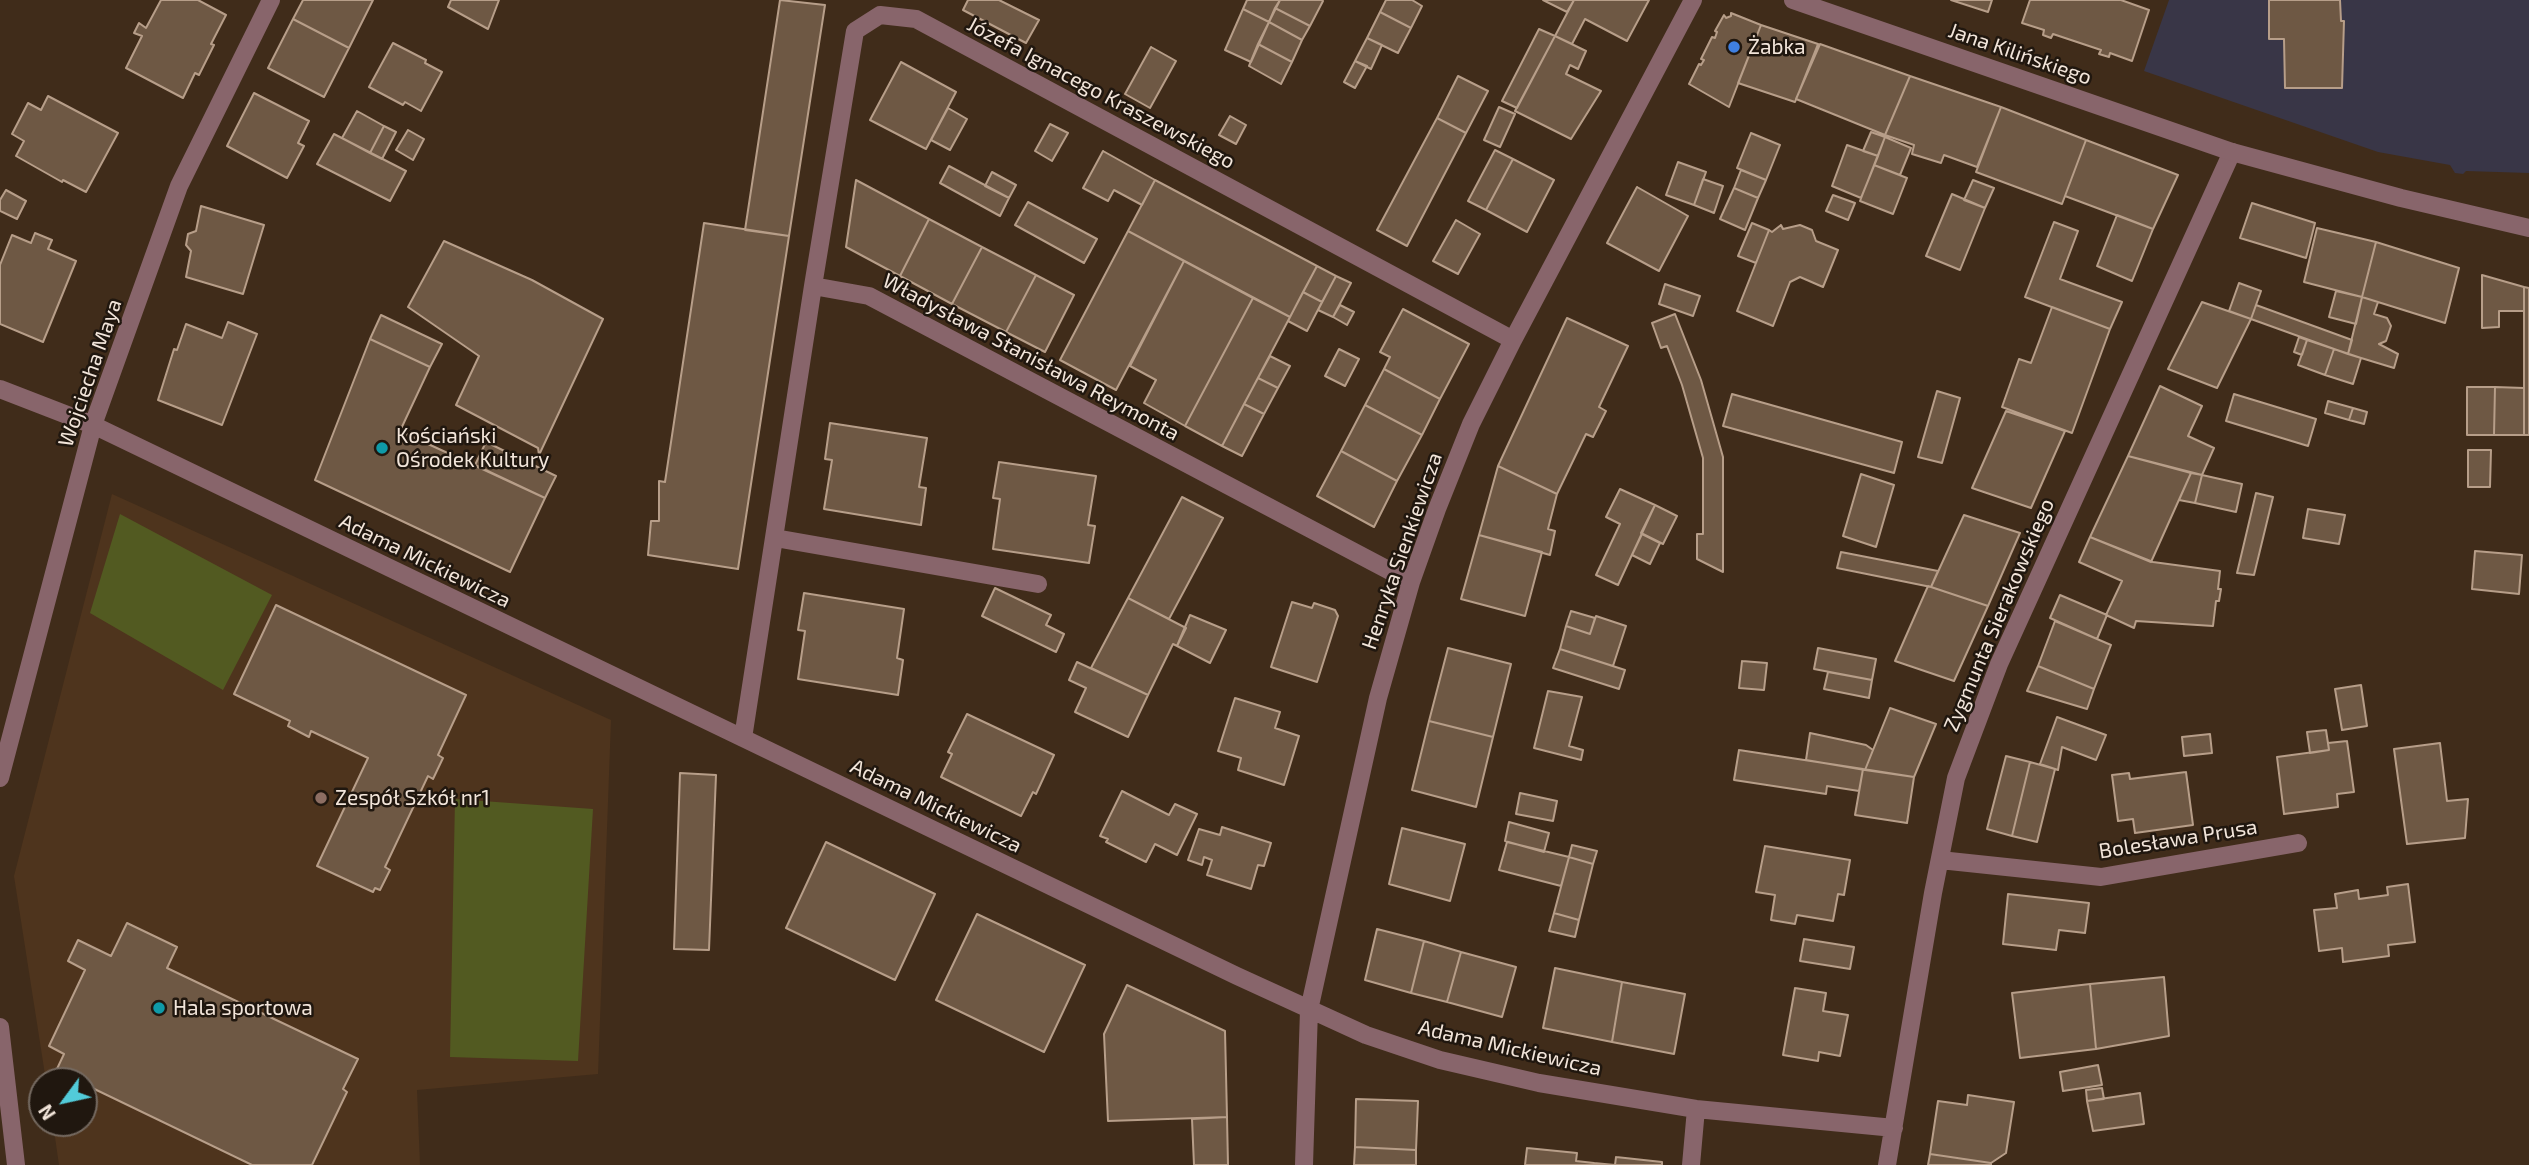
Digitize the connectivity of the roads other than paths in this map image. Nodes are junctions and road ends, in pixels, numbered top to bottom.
1 (271, 0) edge
2 (1693, 0) edge
3 (1793, 0) edge
4 (2232, 152) junction
5 (2529, 228) edge
6 (813, 286) junction
7 (1513, 340) junction
8 (0, 389) edge
9 (93, 425) junction
10 (775, 538) junction
11 (1411, 582) junction
12 (1038, 584) dead end
13 (743, 738) junction
14 (0, 778) edge
15 (2298, 843) dead end
16 (1940, 860) junction
17 (1309, 1010) junction
18 (0, 1027) edge
19 (1696, 1109) junction
20 (1894, 1128) junction
21 (16, 1165) edge
22 (1304, 1165) edge
23 (1691, 1165) edge
24 (1887, 1165) edge

1 - 9 street, Wojciecha Maya
2 - 7 street, Henryka Sienkiewicza
3 - 4 street, Jana Kilińskiego
4 - 5 street, Jana Kilińskiego
4 - 16 street, Zygmunta Sierakowskiego
6 - 7 street, Józefa Ignacego Kraszewskiego
6 - 10 street
6 - 11 street, Władysława Stanisława Reymonta
7 - 11 street, Henryka Sienkiewicza
8 - 9 street, Adama Mickiewicza
9 - 13 street, Adama Mickiewicza
9 - 14 street, Wojciecha Maya
10 - 12 street
10 - 13 street
11 - 17 street, Henryka Sienkiewicza
13 - 17 street, Adama Mickiewicza
15 - 16 street, Bolesława Prusa
16 - 20 street, Zygmunta Sierakowskiego
17 - 19 street, Adama Mickiewicza
17 - 22 street, Henryka Sienkiewicza
18 - 21 street
19 - 20 street, Adama Mickiewicza
19 - 23 street
20 - 24 street, Zygmunta Sierakowskiego

